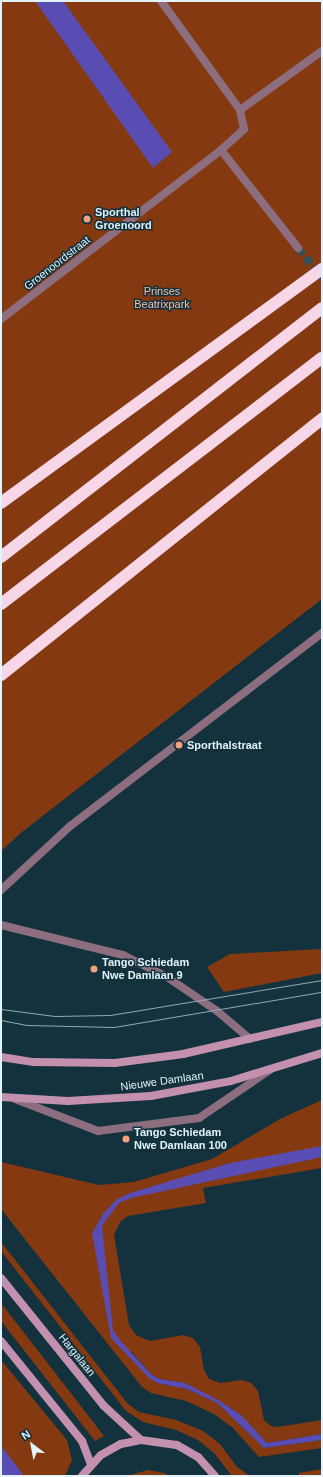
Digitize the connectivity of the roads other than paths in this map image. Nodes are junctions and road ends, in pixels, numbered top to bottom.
1 (161, 1) edge
2 (322, 51) edge
3 (240, 110) junction
4 (221, 150) junction
5 (298, 248) tunnel mouth
6 (322, 269) edge
7 (322, 308) edge
8 (1, 319) edge
9 (322, 358) edge
10 (322, 419) edge
11 (1, 503) edge
12 (1, 557) edge
13 (1, 604) edge
14 (322, 633) edge
15 (1, 675) edge
16 (1, 890) edge
17 (1, 925) edge
18 (322, 1022) edge
19 (250, 1039) junction
20 (322, 1053) edge
21 (1, 1057) edge
22 (271, 1070) junction
23 (1, 1097) edge
24 (15, 1099) junction
25 (1, 1278) edge
26 (1, 1341) edge
27 (141, 1440) junction
28 (91, 1464) junction
29 (82, 1476) edge
30 (215, 1476) edge

1 - 3 street, Groenoordstraat
2 - 3 street
3 - 4 street, Groenoordstraat
4 - 5 street
4 - 8 street, Groenoordstraat
6 - 11 highway
7 - 12 highway
9 - 13 highway
10 - 15 highway
14 - 16 street
17 - 19 street
18 - 19 main road
19 - 21 main road
20 - 22 main road, Nieuwe Damlaan
22 - 24 main road, Nieuwe Damlaan
22 - 24 street
23 - 24 main road, Nieuwe Damlaan
25 - 27 main road, Hargalaan
26 - 28 main road
27 - 28 main road
27 - 30 main road
28 - 29 main road

